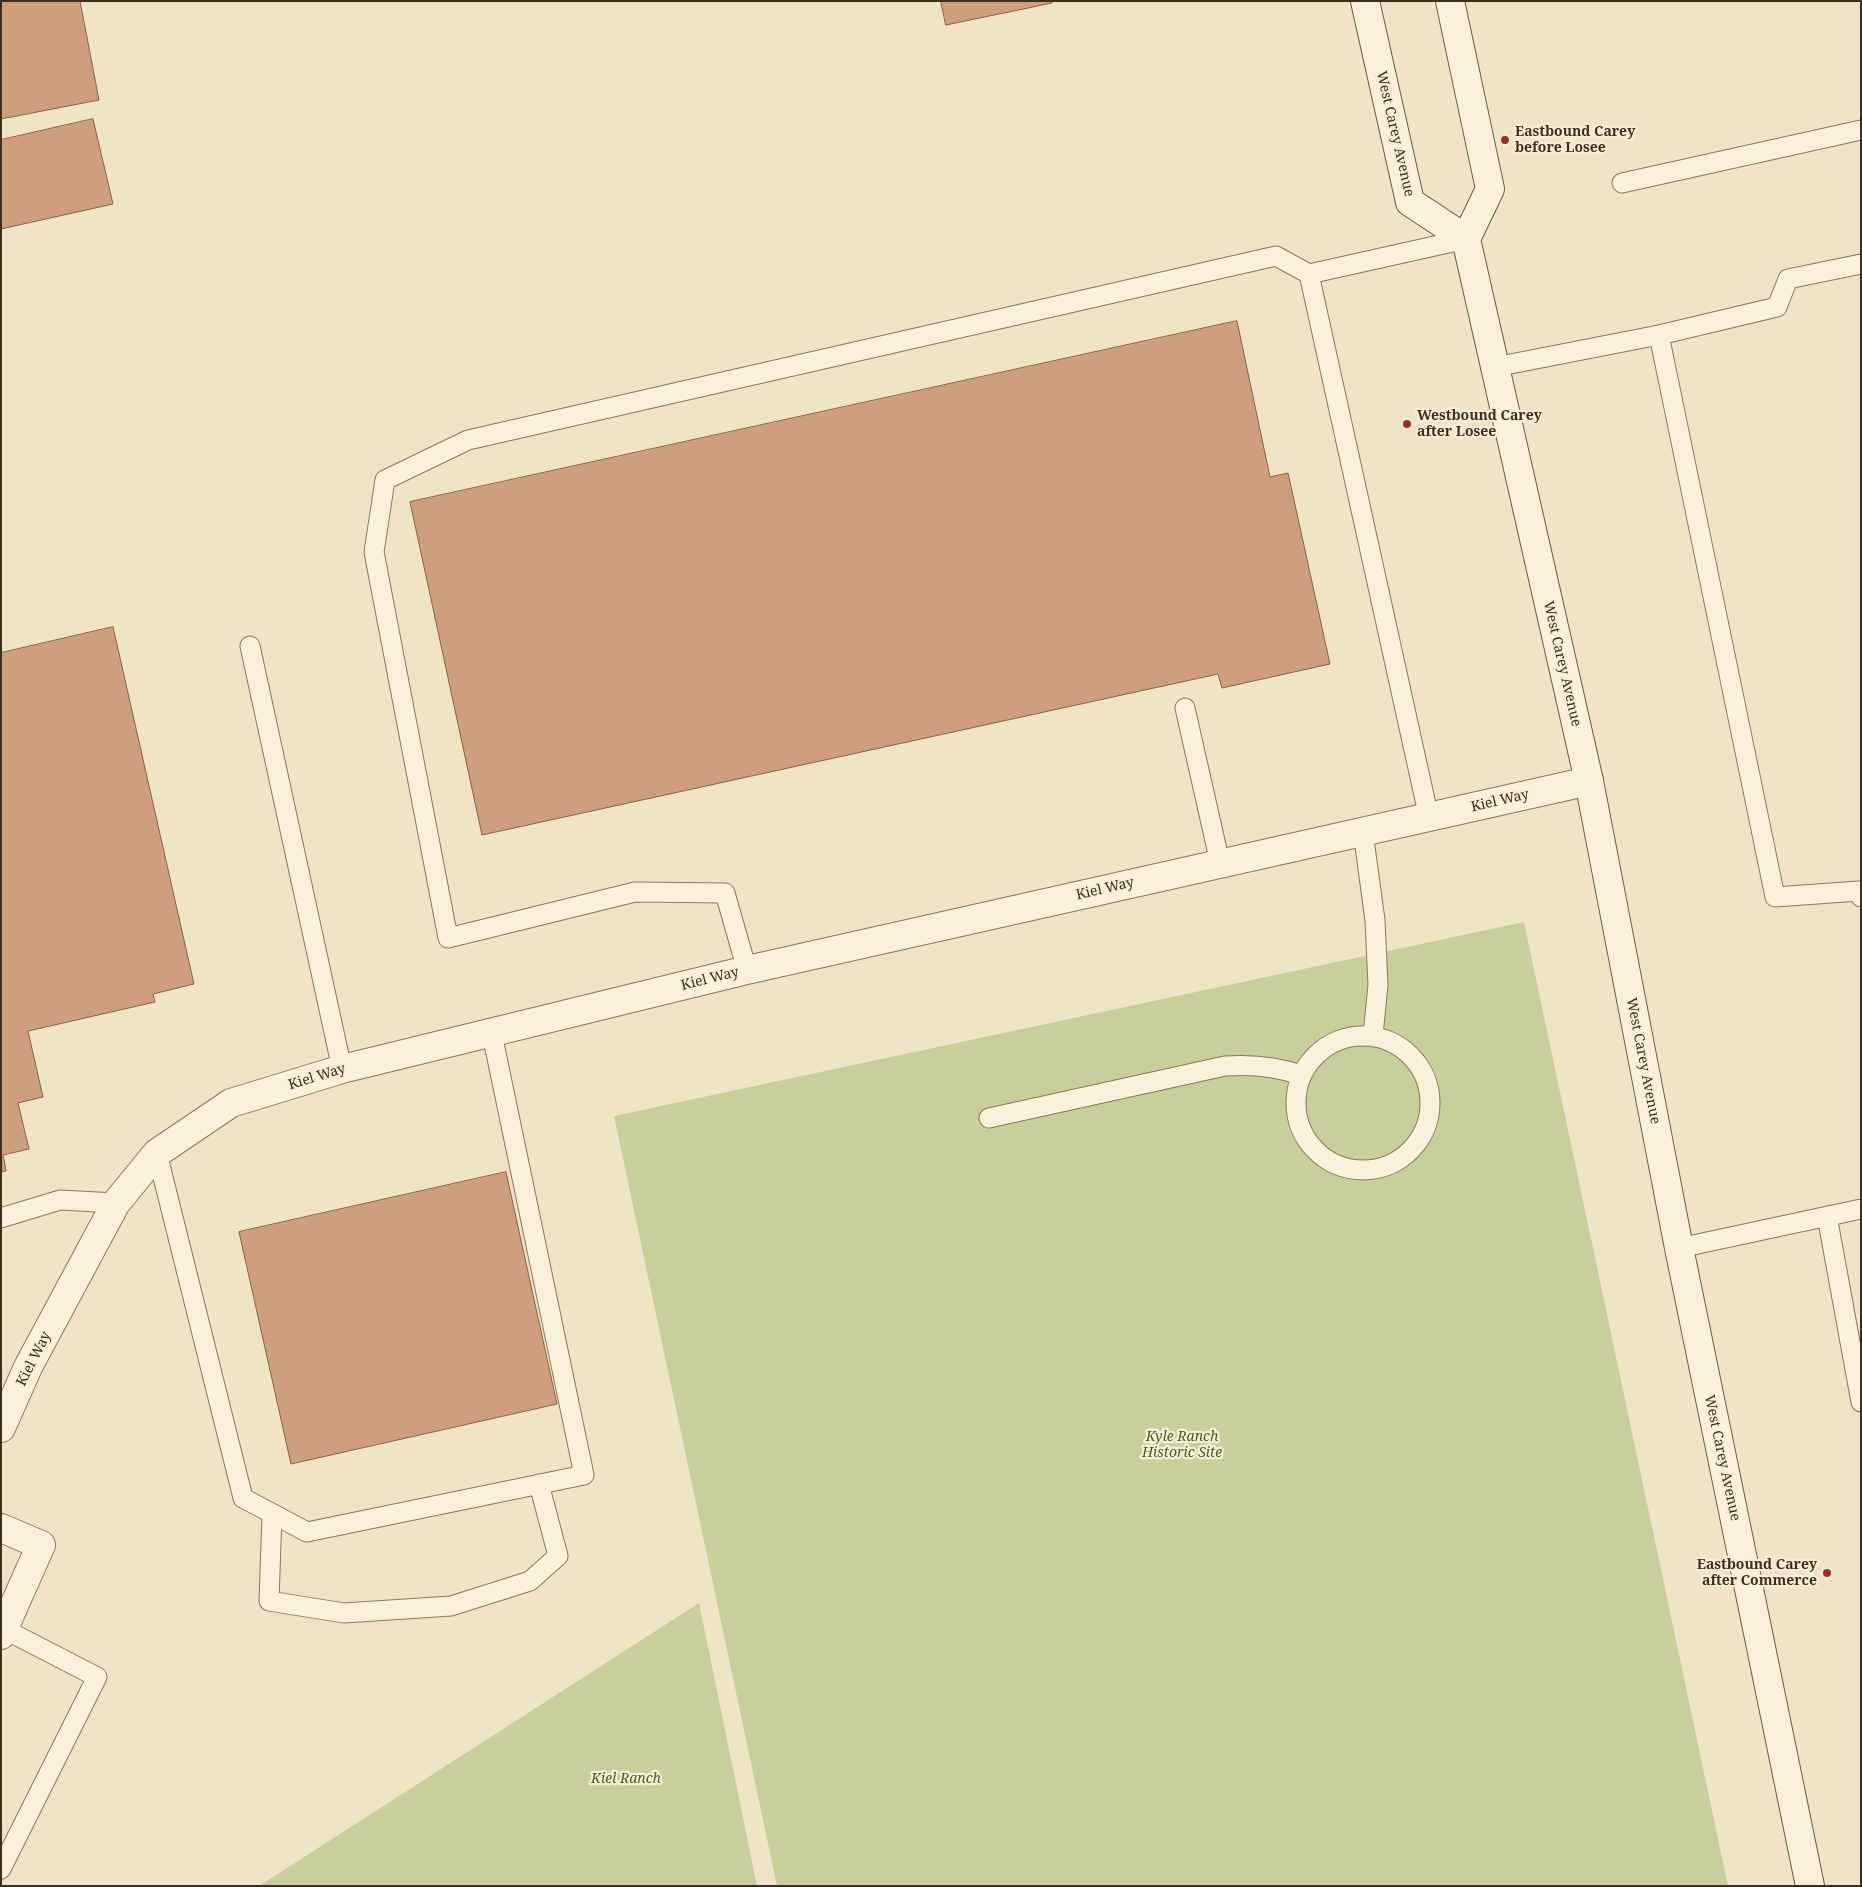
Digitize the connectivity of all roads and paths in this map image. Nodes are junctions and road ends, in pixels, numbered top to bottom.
1 (1365, 1) edge
2 (1450, 1) edge
3 (1861, 130) edge
4 (1622, 183) dead end
5 (1466, 239) junction
6 (1861, 264) edge
7 (1309, 274) junction
8 (1659, 335) junction
9 (1495, 367) junction
10 (250, 646) dead end
11 (1185, 708) dead end
12 (1589, 781) junction
13 (1429, 818) junction
14 (1363, 832) junction
15 (1220, 863) junction
16 (1861, 897) edge
17 (747, 970) junction
18 (492, 1034) junction
19 (1373, 1035) junction
20 (342, 1068) junction
21 (1301, 1075) junction
22 (990, 1118) dead end
23 (157, 1153) junction
24 (116, 1203) junction
25 (1861, 1209) edge
26 (1827, 1216) junction
27 (1, 1218) edge
28 (1679, 1248) junction
29 (1852, 1312) edge
30 (1861, 1402) edge
31 (1, 1428) edge
32 (539, 1484) junction
33 (272, 1514) junction
34 (1, 1528) edge
35 (3, 1632) edge
36 (1, 1870) edge
37 (1810, 1886) edge

1 - 5 main road, West Carey Avenue
2 - 5 main road
3 - 4 lane
5 - 7 lane
5 - 9 main road, West Carey Avenue
6 - 8 lane
7 - 13 lane
7 - 17 lane
8 - 9 lane
8 - 16 lane
9 - 12 main road, West Carey Avenue
10 - 20 lane
11 - 15 lane
12 - 13 main road, Kiel Way
12 - 28 main road, West Carey Avenue
13 - 14 main road, Kiel Way
14 - 15 main road, Kiel Way
14 - 19 lane
15 - 17 main road, Kiel Way
17 - 18 main road, Kiel Way
18 - 20 main road, Kiel Way
18 - 32 lane
19 - 21 lane
19 - 21 lane
20 - 23 main road, Kiel Way
21 - 22 lane
23 - 24 main road, Kiel Way
23 - 33 lane
24 - 27 lane
24 - 31 main road, Kiel Way
25 - 26 lane
26 - 28 lane
26 - 29 lane
28 - 37 main road, West Carey Avenue
29 - 30 lane
32 - 33 lane
32 - 33 lane
34 - 35 main road
35 - 36 lane

